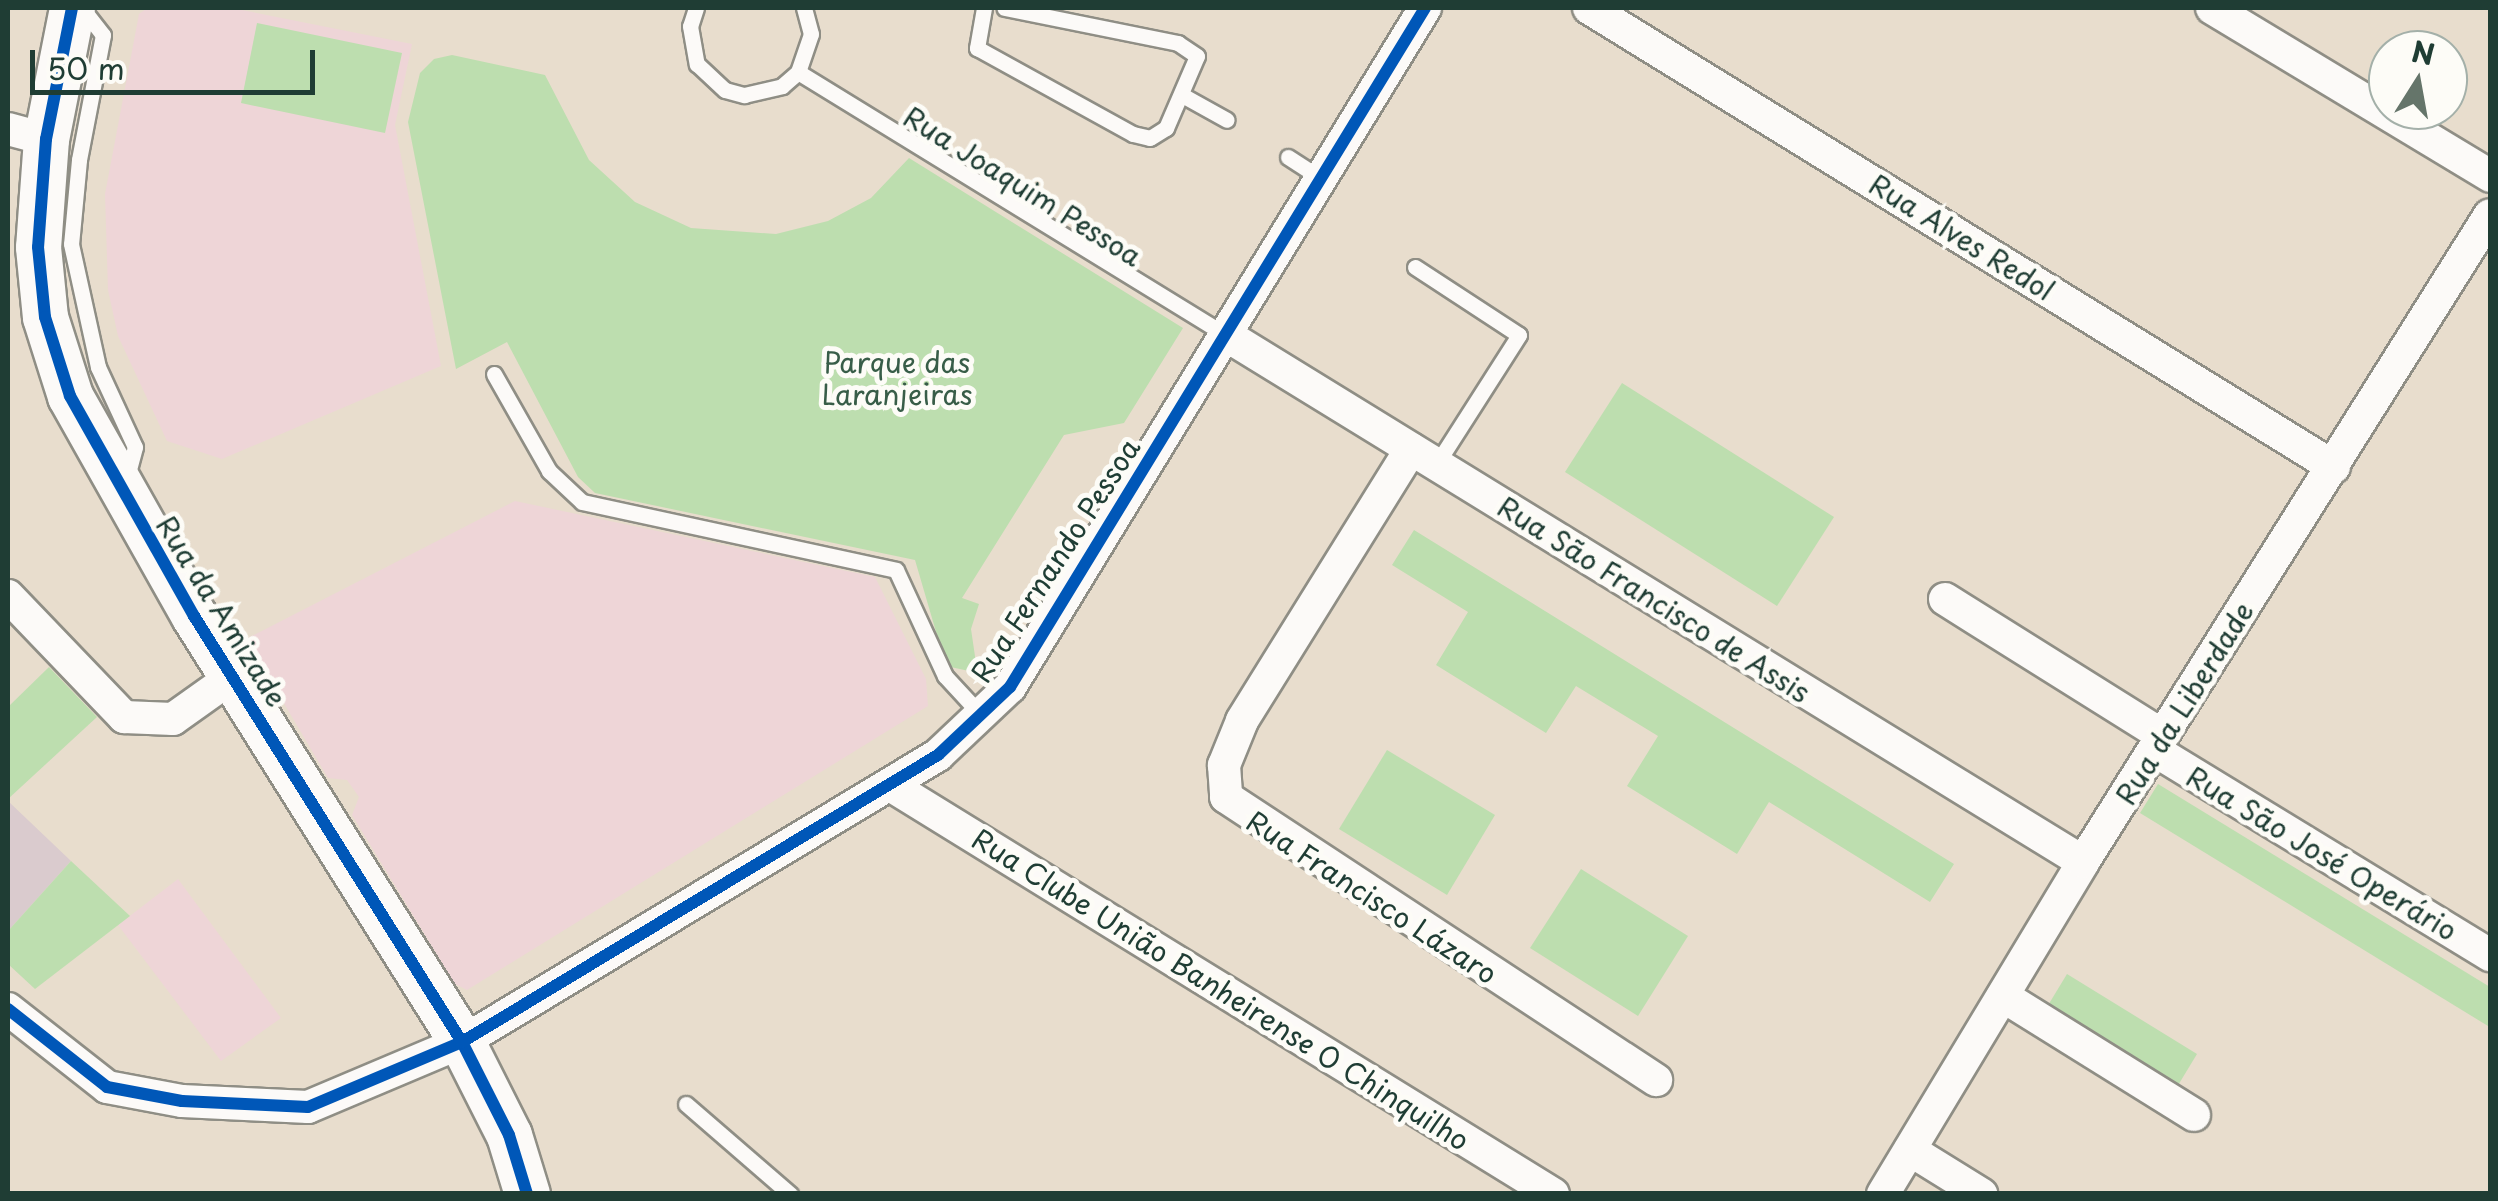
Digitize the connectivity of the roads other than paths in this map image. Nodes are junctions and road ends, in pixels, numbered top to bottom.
1 (72, 8) edge
2 (82, 8) edge
3 (696, 8) edge
4 (804, 8) edge
5 (984, 8) edge
6 (1005, 8) edge
7 (1425, 8) edge
8 (1589, 8) edge
9 (2212, 8) edge
10 (798, 72) junction
11 (1182, 95) junction
12 (1227, 120) dead end
13 (27, 134) edge
14 (1288, 157) dead end
15 (2490, 176) edge
16 (1320, 178) junction
17 (2490, 215) edge
18 (1414, 267) dead end
19 (1226, 336) junction
20 (494, 374) dead end
21 (1424, 457) junction
22 (2334, 467) junction
23 (122, 495) junction
24 (8, 596) edge
25 (1945, 599) dead end
26 (232, 677) junction
27 (982, 716) junction
28 (2158, 743) junction
29 (890, 785) junction
30 (2083, 862) junction
31 (2490, 955) edge
32 (2002, 996) junction
33 (8, 1009) edge
34 (462, 1042) junction
35 (1656, 1080) dead end
36 (686, 1104) dead end
37 (2194, 1115) dead end
38 (1910, 1150) junction
39 (528, 1194) edge
40 (790, 1194) edge
41 (1553, 1194) edge
42 (1884, 1194) edge
43 (1981, 1194) edge

1 - 13 street, Rua da Amizade
2 - 23 lane, Rua da Amizade
3 - 10 lane
4 - 10 lane
5 - 11 lane
6 - 11 lane
7 - 16 street, Rua Fernando Pessoa
8 - 22 street, Rua Alves Redol
9 - 15 street
10 - 19 lane, Rua Joaquim Pessoa
11 - 12 lane
13 - 23 street, Rua da Amizade
14 - 16 lane
16 - 19 street, Rua Fernando Pessoa
17 - 22 street, Rua da Liberdade
18 - 21 lane
19 - 21 street, Rua São Francisco de Assis
19 - 27 street, Rua Fernando Pessoa
20 - 27 lane
21 - 30 street, Rua São Francisco de Assis
21 - 35 street, Rua Francisco Lázaro
22 - 28 street, Rua da Liberdade
23 - 26 street, Rua da Amizade
24 - 26 street
25 - 28 street, Rua São José Operário
26 - 34 street, Rua da Amizade
27 - 29 street, Rua Fernando Pessoa
28 - 30 street, Rua da Liberdade
28 - 31 street, Rua São José Operário
29 - 34 street, Rua Fernando Pessoa
29 - 41 street, Rua Clube União Banheirense O Chinquilho
30 - 32 street, Rua da Liberdade
32 - 37 street
32 - 38 street, Rua da Liberdade
33 - 34 street, Rua Fernando Pessoa
34 - 39 street, Rua da Amizade
36 - 40 lane
38 - 42 street, Rua da Liberdade
38 - 43 street

